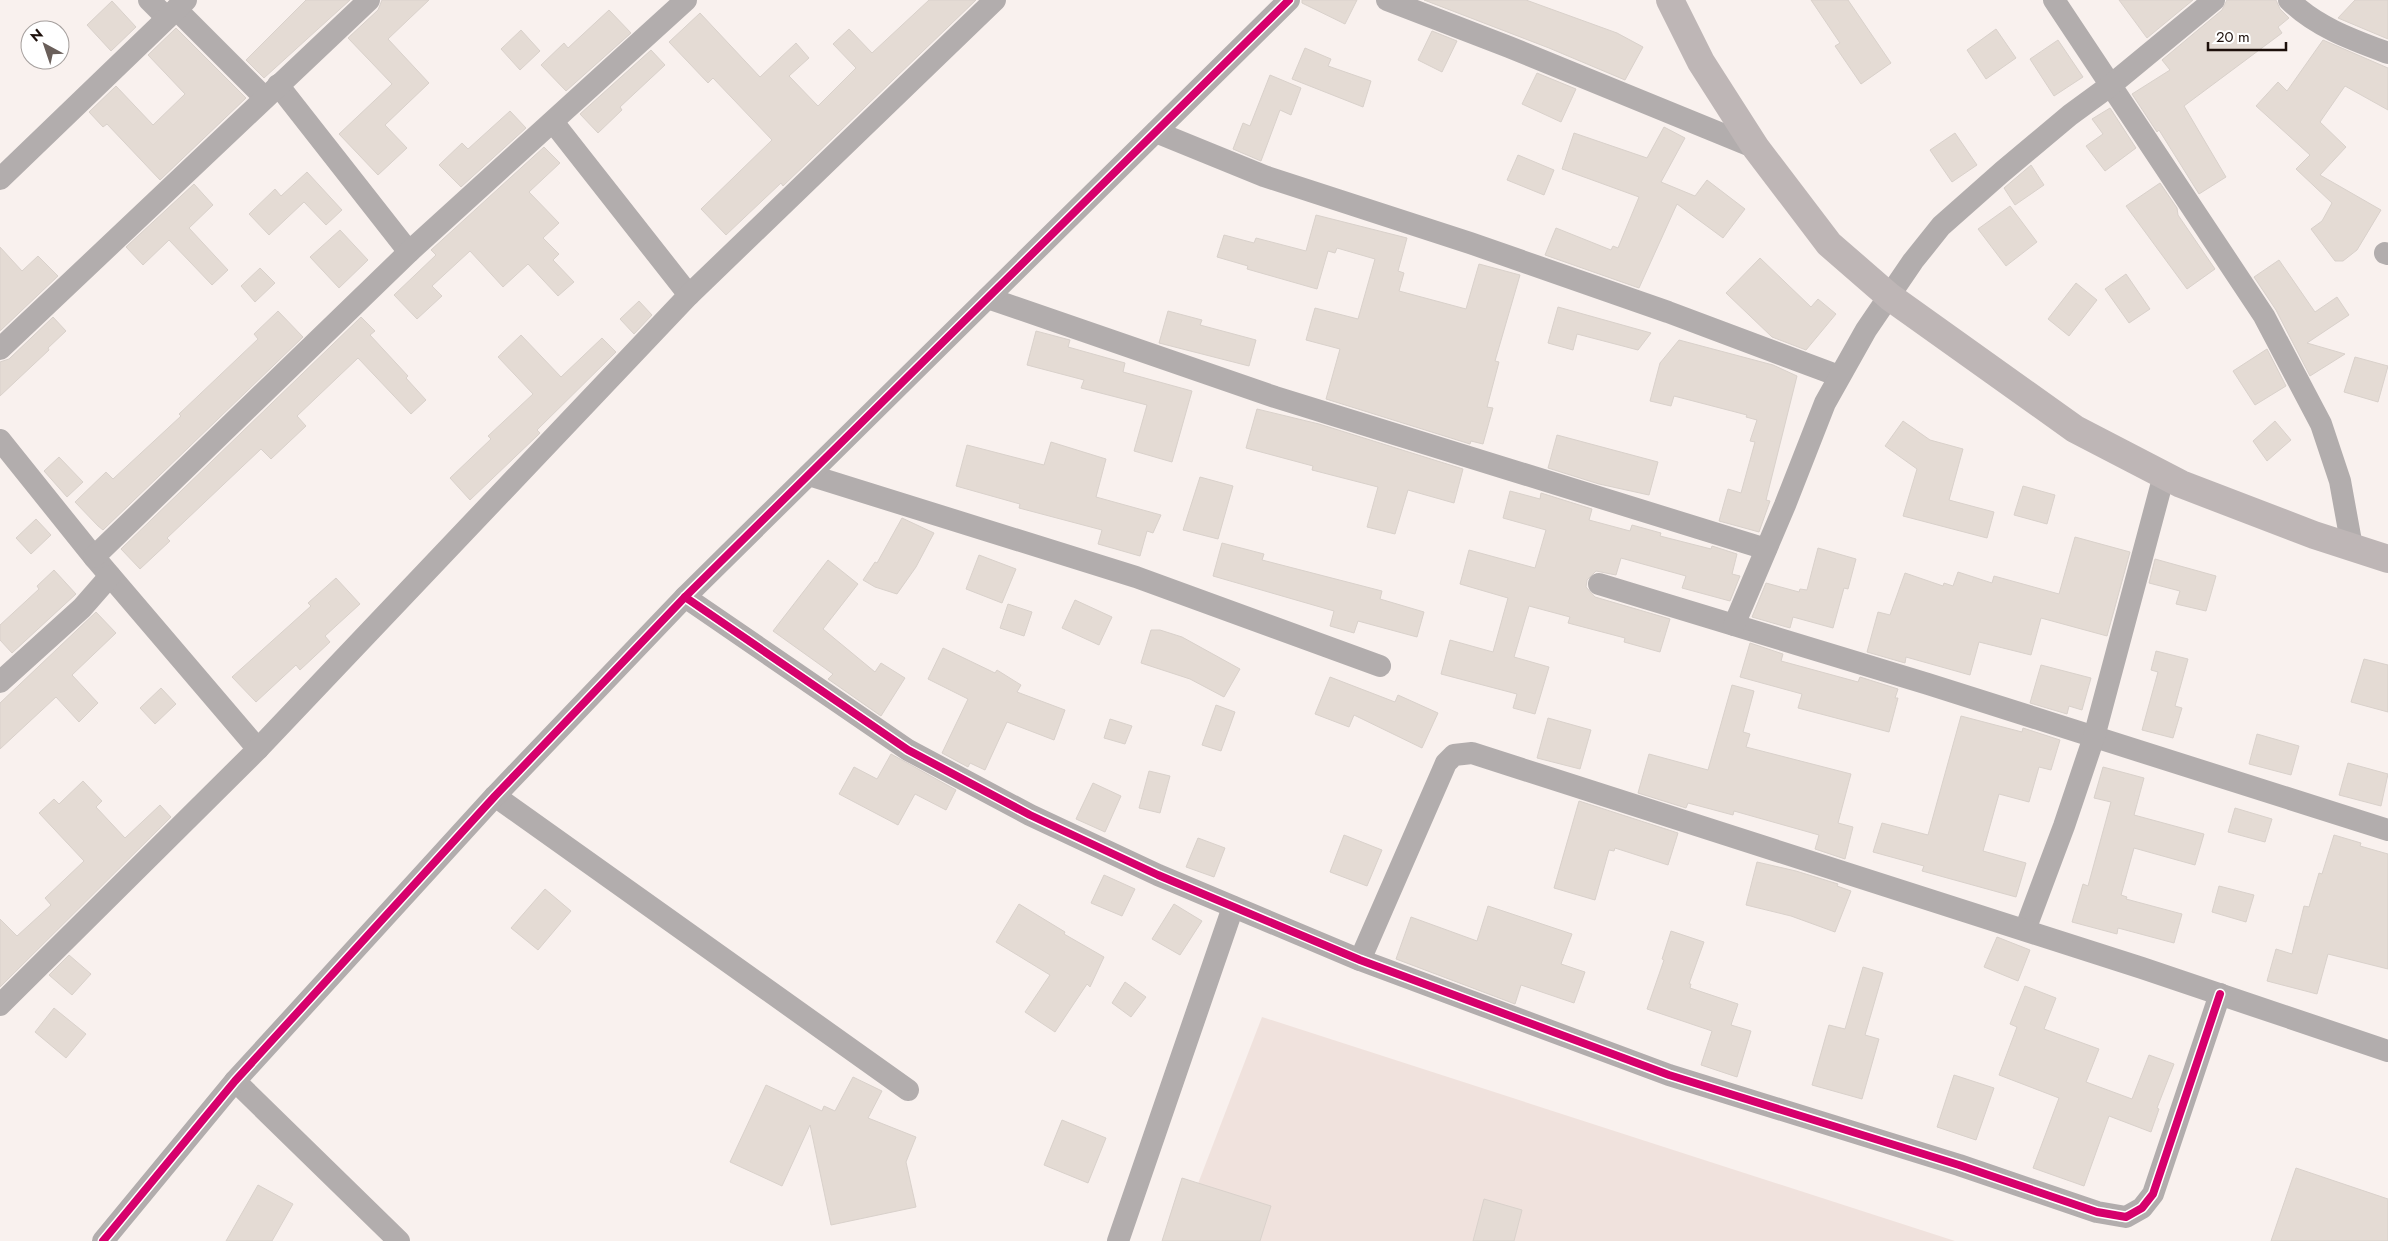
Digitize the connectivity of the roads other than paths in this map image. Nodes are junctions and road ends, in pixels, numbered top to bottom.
1 (149, 0) edge
2 (369, 0) edge
3 (686, 0) edge
4 (995, 0) edge
5 (1289, 0) edge
6 (1387, 0) edge
7 (1670, 0) edge
8 (2054, 0) edge
9 (2214, 0) edge
10 (2289, 0) edge
11 (176, 9) edge
12 (2388, 53) edge
13 (2112, 85) junction
14 (271, 91) junction
15 (553, 122) junction
16 (1156, 132) junction
17 (1756, 148) junction
18 (0, 179) edge
19 (409, 252) junction
20 (689, 295) junction
21 (1890, 297) junction
22 (988, 298) junction
23 (0, 349) edge
24 (1839, 376) junction
25 (0, 440) edge
26 (809, 475) junction
27 (2164, 475) junction
28 (2352, 547) junction
29 (1766, 549) junction
30 (94, 557) junction
31 (2388, 559) edge
32 (110, 576) junction
33 (1599, 584) dead end
34 (685, 597) junction
35 (1734, 625) junction
36 (1380, 666) dead end
37 (0, 682) edge
38 (2094, 737) junction
39 (258, 749) junction
40 (495, 796) junction
41 (2388, 830) edge
42 (1233, 907) junction
43 (2025, 930) junction
44 (1360, 960) junction
45 (2220, 994) junction
46 (0, 1005) edge
47 (2388, 1051) edge
48 (235, 1081) junction
49 (908, 1090) dead end
50 (103, 1241) edge
51 (399, 1241) edge
52 (1118, 1241) edge

1 - 11 street
2 - 14 street
3 - 15 street
4 - 20 street
5 - 16 street
6 - 17 street
7 - 17 main road
8 - 13 street
9 - 13 street
10 - 12 street
11 - 14 street
11 - 18 street
13 - 21 street
13 - 28 street
14 - 19 street
14 - 23 street
15 - 19 street
15 - 20 street
16 - 22 street
16 - 24 street
17 - 21 main road
19 - 30 street
20 - 39 street
21 - 24 street
21 - 27 main road
22 - 26 street
22 - 29 street
24 - 29 street
25 - 30 street
26 - 34 street
26 - 36 street
27 - 28 main road
27 - 38 street
28 - 31 main road
29 - 35 street
30 - 32 street
32 - 37 street
32 - 39 street
33 - 35 street
34 - 40 street
34 - 42 street
35 - 38 street
38 - 41 street
38 - 43 street
39 - 46 street
40 - 48 street
40 - 49 street
42 - 44 street
42 - 52 street
43 - 44 street
43 - 45 street
44 - 45 street
45 - 47 street
48 - 50 street
48 - 51 street

